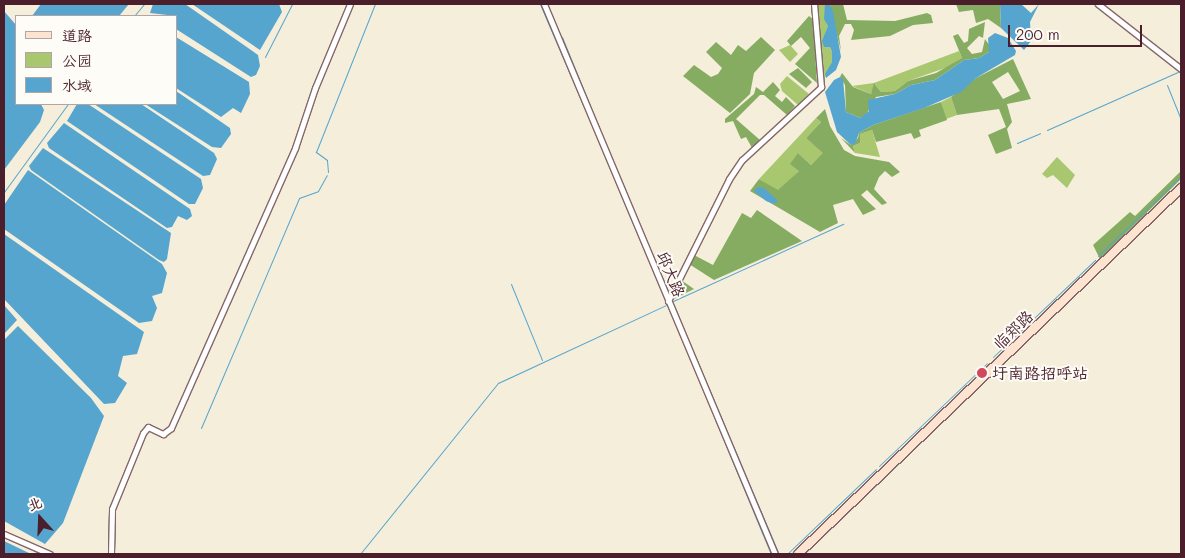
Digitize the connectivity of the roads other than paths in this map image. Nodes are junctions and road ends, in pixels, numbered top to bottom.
1 (350, 4) edge
2 (544, 4) edge
3 (814, 4) edge
4 (1098, 4) edge
5 (1181, 69) edge
6 (1181, 188) edge
7 (668, 301) junction
8 (4, 534) edge
9 (50, 554) edge
10 (111, 554) edge
11 (775, 554) edge
12 (798, 554) edge

1 - 10 street
2 - 7 street, 邱大路
3 - 7 street
4 - 5 street
6 - 12 main road, 临郑路
7 - 11 street, 邱大路
8 - 9 street

